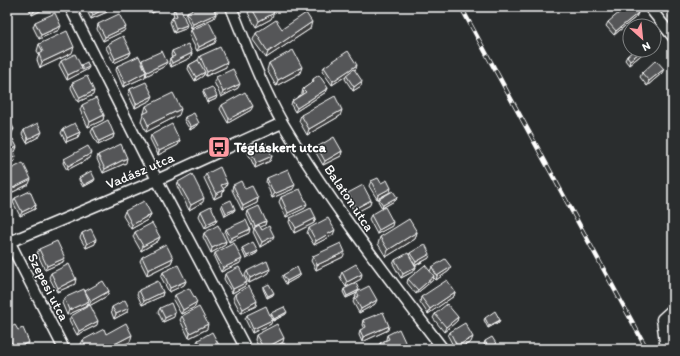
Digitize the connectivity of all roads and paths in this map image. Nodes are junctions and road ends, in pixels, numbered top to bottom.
1 (70, 7) edge
2 (231, 7) edge
3 (650, 7) edge
4 (673, 36) edge
5 (282, 123) junction
6 (157, 180) junction
7 (8, 240) edge
8 (673, 309) edge
9 (64, 349) edge
10 (246, 349) edge
11 (443, 349) edge
12 (666, 349) edge

1 - 6 street
2 - 5 street, Balaton utca
3 - 4 street
5 - 6 street, Vadász utca
5 - 11 street, Balaton utca
6 - 7 street, Vadász utca
6 - 10 street
7 - 9 street, Szepesi utca
8 - 12 street

